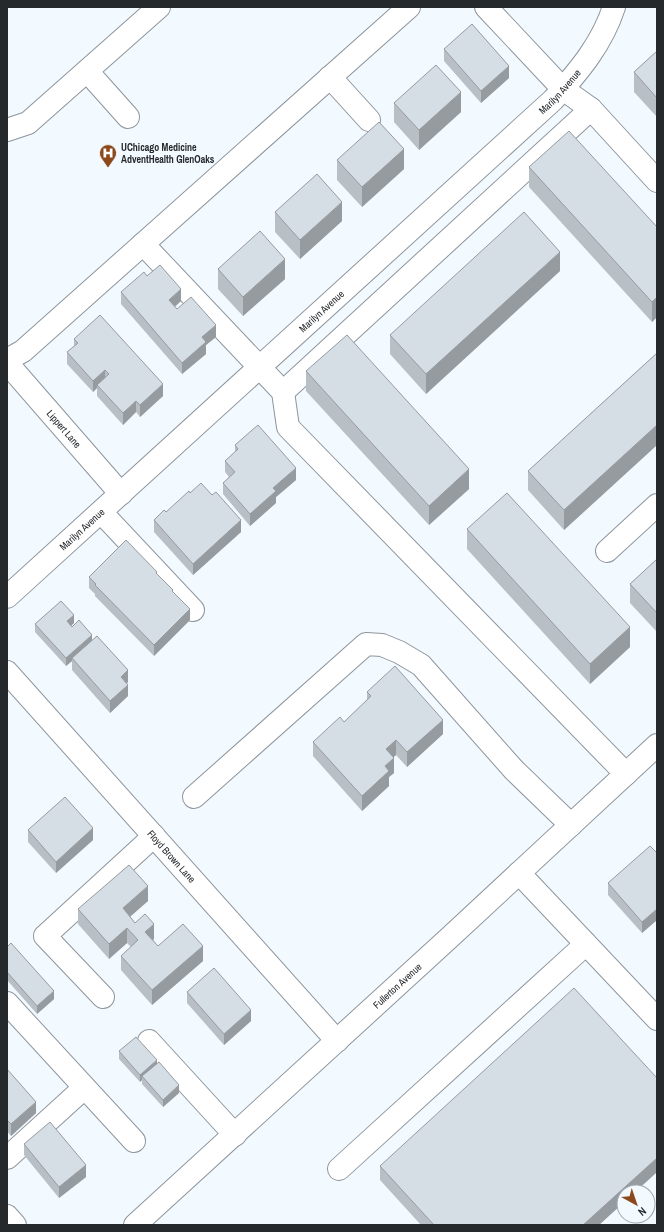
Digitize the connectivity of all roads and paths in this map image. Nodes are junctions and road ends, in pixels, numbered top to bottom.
1 (159, 7) edge
2 (409, 7) edge
3 (486, 7) edge
4 (614, 7) edge
5 (87, 71) junction
6 (330, 77) junction
7 (563, 88) junction
8 (591, 109) junction
9 (128, 117) dead end
10 (369, 120) dead end
11 (7, 130) edge
12 (657, 180) edge
13 (143, 244) junction
14 (7, 360) edge
15 (7, 363) edge
16 (259, 368) junction
17 (283, 392) junction
18 (121, 494) junction
19 (657, 505) edge
20 (101, 512) junction
21 (607, 551) dead end
22 (7, 597) edge
23 (193, 610) dead end
24 (7, 672) edge
25 (657, 745) edge
26 (626, 774) junction
27 (194, 797) dead end
28 (571, 825) junction
29 (154, 836) junction
30 (519, 873) junction
31 (586, 944) junction
32 (103, 997) dead end
33 (7, 1003) edge
34 (657, 1019) edge
35 (150, 1041) dead end
36 (337, 1041) junction
37 (84, 1088) junction
38 (235, 1135) junction
39 (134, 1141) dead end
40 (7, 1158) edge
41 (339, 1169) dead end
42 (7, 1216) edge
43 (15, 1225) edge
44 (135, 1225) edge

1 - 5 street
2 - 6 street
3 - 7 street
4 - 7 street, Marilyn Avenue
5 - 9 street
5 - 11 street
6 - 10 street
6 - 13 street
7 - 8 street
7 - 16 street, Marilyn Avenue
8 - 12 street
8 - 17 street
13 - 14 street
13 - 16 street
15 - 18 street, Lippert Lane
16 - 17 street
16 - 18 street, Marilyn Avenue
17 - 26 street
18 - 20 street, Marilyn Avenue
19 - 21 street
20 - 22 street, Marilyn Avenue
20 - 23 street
24 - 29 street, Floyd Brown Lane
25 - 26 street, Fullerton Avenue
26 - 28 street, Fullerton Avenue
27 - 28 street
28 - 30 street, Fullerton Avenue
29 - 32 street
29 - 36 street, Floyd Brown Lane
30 - 31 street
30 - 36 street, Fullerton Avenue
31 - 34 street
31 - 41 street
33 - 37 street
35 - 38 street
36 - 38 street, Fullerton Avenue
37 - 39 street
37 - 40 street
38 - 44 street, Fullerton Avenue
42 - 43 street

